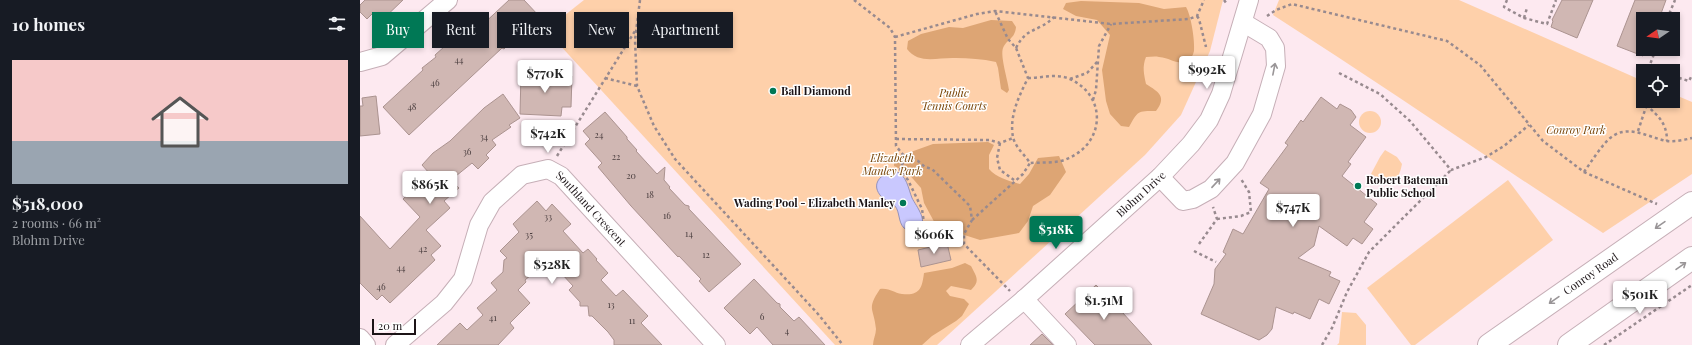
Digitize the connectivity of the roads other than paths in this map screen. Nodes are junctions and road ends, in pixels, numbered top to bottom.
1 (448, 0) edge
2 (1250, 0) edge
3 (1244, 23) junction
4 (360, 62) edge
5 (1160, 177) junction
6 (1692, 203) edge
7 (1692, 258) edge
8 (1023, 300) junction
9 (360, 338) edge
10 (366, 345) edge
11 (395, 345) edge
12 (716, 345) edge
13 (970, 345) edge
14 (1067, 345) edge
15 (1489, 345) edge
16 (1569, 345) edge

1 - 4 street
2 - 3 street, Blohm Drive
3 - 5 street, Blohm Drive
5 -> 3 street
5 - 8 street, Blohm Drive
6 -> 15 main road, Conroy Road
16 -> 7 main road
8 - 13 street, Blohm Drive
8 - 14 street
9 - 10 street
11 - 12 street, Southland Crescent

